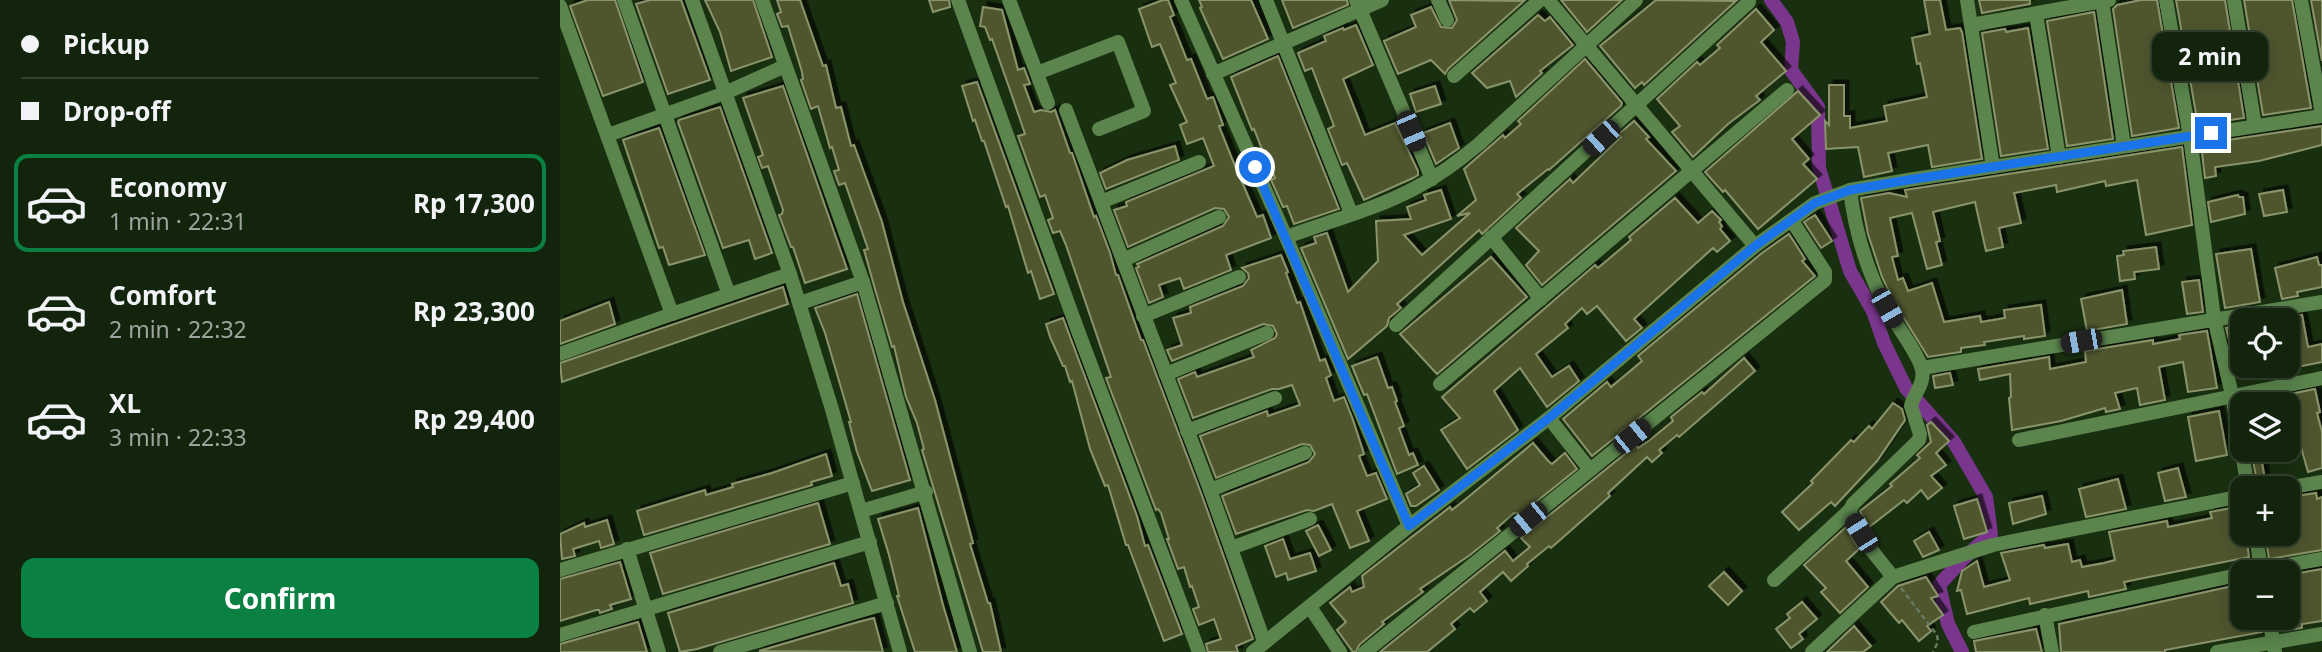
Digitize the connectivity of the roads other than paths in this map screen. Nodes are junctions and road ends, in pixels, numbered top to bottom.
1 (624, 0) edge
2 (692, 0) edge
3 (762, 0) edge
4 (958, 0) edge
5 (1009, 0) edge
6 (1181, 0) edge
7 (1266, 0) edge
8 (1382, 0) edge
9 (1438, 0) edge
10 (1541, 0) edge
11 (1548, 0) edge
12 (1636, 0) edge
13 (1967, 0) edge
14 (2166, 0) edge
15 (2234, 0) edge
16 (2301, 0) edge
17 (2106, 1) edge
18 (1749, 2) dead end
19 (1358, 5) edge
20 (560, 6) edge
21 (2036, 14) junction
22 (1447, 20) dead end
23 (1971, 25) junction
24 (1285, 44) junction
25 (1586, 46) junction
26 (785, 66) junction
27 (1037, 73) junction
28 (1213, 74) junction
29 (1454, 76) dead end
30 (1787, 90) dead end
31 (725, 93) junction
32 (1048, 103) dead end
33 (1637, 105) junction
34 (1066, 110) dead end
35 (665, 114) junction
36 (2322, 115) edge
37 (2255, 126) junction
38 (1099, 129) dead end
39 (608, 135) junction
40 (2190, 137) junction
41 (2124, 146) junction
42 (2059, 157) junction
43 (1199, 162) dead end
44 (1993, 167) junction
45 (1692, 169) junction
46 (1432, 179) junction
47 (1845, 192) junction
48 (1101, 202) junction
49 (1352, 213) junction
50 (1219, 217) dead end
51 (1792, 220) junction
52 (1286, 237) junction
53 (1491, 237) junction
54 (1755, 246) junction
55 (1123, 260) junction
56 (790, 274) junction
57 (1239, 277) dead end
58 (863, 282) junction
59 (729, 295) junction
60 (1541, 299) junction
61 (806, 301) dead end
62 (2322, 302) edge
63 (672, 314) junction
64 (1143, 316) junction
65 (2214, 318) junction
66 (1396, 325) dead end
67 (1267, 333) dead end
68 (560, 354) edge
69 (1922, 368) junction
70 (1166, 374) junction
71 (2322, 378) edge
72 (1440, 384) dead end
73 (2231, 392) edge
74 (2248, 392) edge
75 (2230, 395) edge
76 (1275, 398) dead end
77 (1549, 418) junction
78 (1187, 431) junction
79 (2019, 440) dead end
80 (1305, 453) dead end
81 (1590, 470) junction
82 (2322, 482) edge
83 (852, 483) junction
84 (2300, 486) edge
85 (1210, 490) junction
86 (926, 492) junction
87 (2230, 498) edge
88 (861, 510) junction
89 (1850, 510) junction
90 (1310, 519) dead end
91 (1409, 526) junction
92 (870, 542) junction
93 (1231, 548) junction
94 (627, 549) junction
95 (2322, 559) edge
96 (2300, 563) edge
97 (560, 570) edge
98 (1893, 576) junction
99 (2230, 576) edge
100 (1773, 580) dead end
101 (887, 603) junction
102 (1310, 607) junction
103 (646, 609) junction
104 (2045, 615) junction
105 (1974, 632) dead end
106 (2322, 634) edge
107 (560, 635) edge
108 (1259, 647) edge
109 (2274, 647) edge
110 (659, 652) edge
111 (720, 652) edge
112 (901, 652) edge
113 (970, 652) edge
114 (1199, 652) edge
115 (1340, 652) edge
116 (1365, 652) edge
117 (1812, 652) edge
118 (2053, 652) edge
119 (2217, 652) edge

1 - 35 street
2 - 31 street
3 - 26 street
4 - 114 street
5 - 27 street
6 - 28 street
7 - 24 street
8 - 19 street
9 - 22 street
10 - 29 street
11 - 25 street
12 - 25 street
13 - 23 street
14 - 40 street
15 - 37 street
16 - 36 street
17 - 21 street
17 - 41 street
18 - 33 street
19 - 24 street
19 - 46 street
20 - 39 street
21 - 23 street
21 - 42 street
23 - 44 street
24 - 28 street
24 - 49 street
25 - 33 street
25 - 46 street
26 - 31 street
26 - 58 street
27 - 32 street
27 - 38 street
28 - 52 street
30 - 45 street
31 - 35 street
31 - 56 street
33 - 45 street
33 - 53 street
34 - 48 street
35 - 39 street
35 - 59 street
36 - 37 street
37 - 40 street
39 - 63 street
40 - 41 street
40 - 65 street
41 - 42 street
42 - 44 street
43 - 48 street
44 - 47 street
45 - 54 street
45 - 60 street
46 - 49 street
47 - 51 street
47 - 69 street
48 - 55 street
49 - 52 street
50 - 55 street
51 - 54 street
51 - 81 street
52 - 91 street
53 - 60 street
53 - 66 street
54 - 77 street
55 - 64 street
56 - 59 street
56 - 83 street
57 - 64 street
58 - 61 street
58 - 86 street
59 - 63 street
60 - 72 street
62 - 65 street
63 - 68 street
64 - 70 street
65 - 69 street
65 - 73 street
67 - 70 street
69 - 89 street
70 - 78 street
71 - 74 street
75 - 79 street
76 - 78 street
77 - 81 street
77 - 91 street
78 - 85 street
80 - 85 street
81 - 116 street
82 - 84 street
83 - 88 street
83 - 94 street
85 - 93 street
86 - 88 street
86 - 113 street
87 - 98 street
88 - 92 street
89 - 98 street
89 - 100 street
90 - 93 street
91 - 102 street
92 - 101 street
92 - 103 street
93 - 108 street
94 - 97 street
94 - 103 street
95 - 96 street
98 - 117 street
99 - 104 street
101 - 111 street
101 - 112 street
102 - 108 street
102 - 115 street
103 - 107 street
103 - 110 street
104 - 105 street
104 - 118 street
106 - 109 street
109 - 119 street

